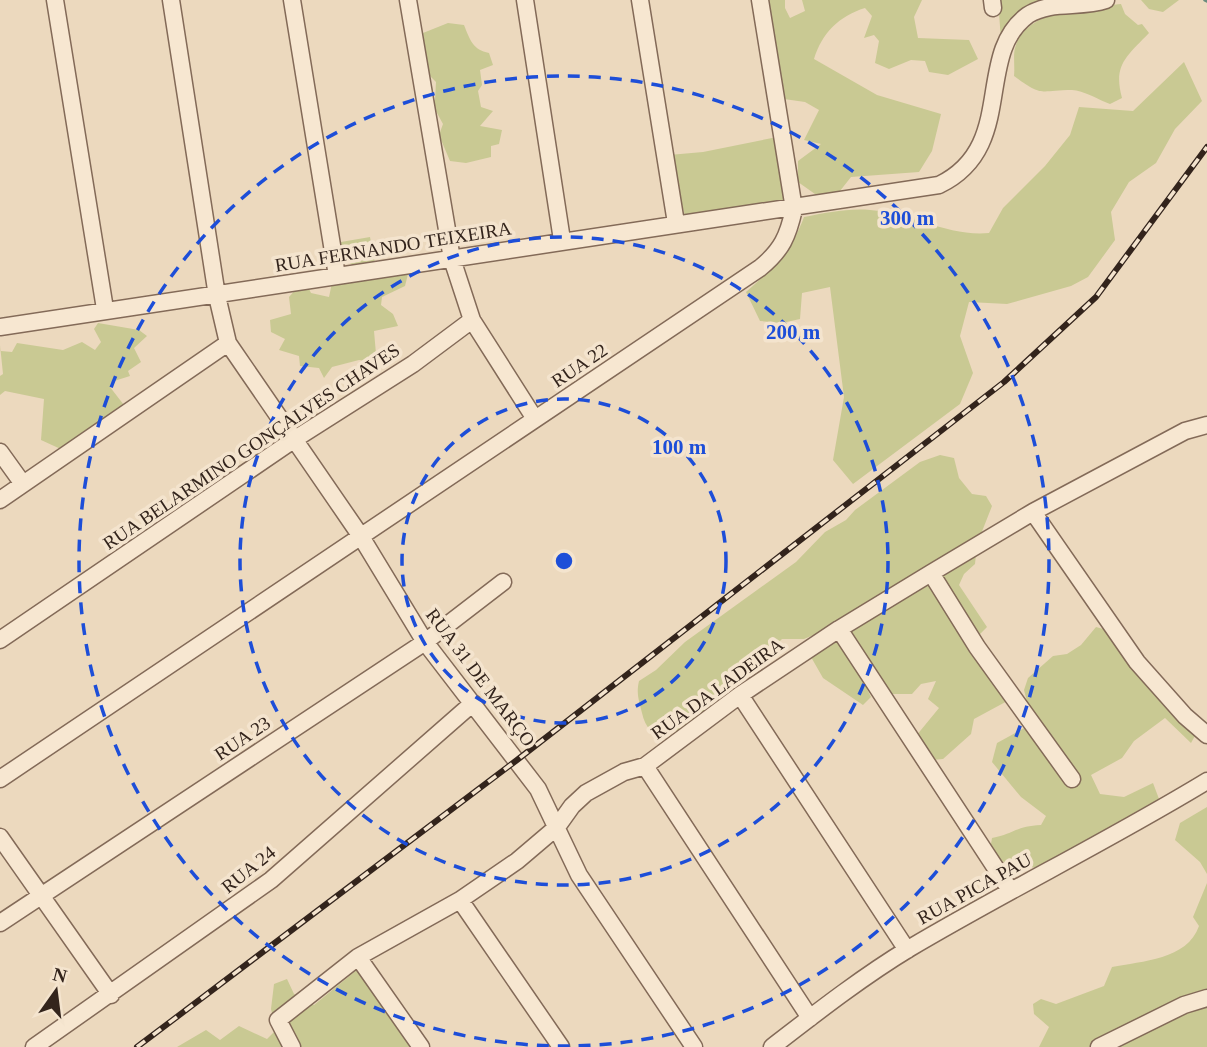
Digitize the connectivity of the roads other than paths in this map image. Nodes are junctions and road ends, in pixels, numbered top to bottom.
1 (55, 0) edge
2 (171, 0) edge
3 (292, 0) edge
4 (408, 0) edge
5 (525, 0) edge
6 (640, 0) edge
7 (760, 0) edge
8 (1106, 0) edge
9 (794, 209) junction
10 (676, 223) junction
11 (562, 240) junction
12 (452, 259) junction
13 (337, 276) junction
14 (217, 296) junction
15 (105, 309) junction
16 (472, 320) junction
17 (0, 327) edge
18 (228, 343) junction
19 (535, 419) junction
20 (1207, 425) edge
21 (295, 439) junction
22 (0, 452) edge
23 (23, 484) junction
24 (0, 500) edge
25 (1033, 512) junction
26 (360, 535) junction
27 (931, 573) junction
28 (503, 582) dead end
29 (839, 629) junction
30 (0, 640) edge
31 (425, 642) junction
32 (740, 695) junction
33 (473, 703) junction
34 (1207, 735) edge
35 (645, 766) junction
36 (0, 779) edge
37 (1072, 779) dead end
38 (1207, 781) edge
39 (557, 827) junction
40 (0, 837) edge
41 (1010, 890) junction
42 (40, 897) junction
43 (460, 900) junction
44 (0, 923) edge
45 (907, 950) junction
46 (358, 957) junction
47 (111, 995) junction
48 (1207, 998) edge
49 (810, 1018) junction
50 (34, 1047) edge
51 (292, 1047) edge
52 (421, 1047) edge
53 (562, 1047) edge
54 (694, 1047) edge
55 (772, 1047) edge
56 (1099, 1047) edge

1 - 15 street
2 - 14 street, RUA 31 DE MARÇO
3 - 13 street
4 - 12 street
5 - 11 street
6 - 10 street
7 - 9 street
8 - 9 street, RUA FERNANDO TEIXEIRA
9 - 10 street, RUA FERNANDO TEIXEIRA
9 - 19 street, RUA 22
10 - 11 street, RUA FERNANDO TEIXEIRA
11 - 12 street, RUA FERNANDO TEIXEIRA
12 - 13 street, RUA FERNANDO TEIXEIRA
12 - 16 street
13 - 14 street, RUA FERNANDO TEIXEIRA
14 - 15 street, RUA FERNANDO TEIXEIRA
14 - 18 street, RUA 31 DE MARÇO
15 - 17 street, RUA FERNANDO TEIXEIRA
16 - 19 street
16 - 21 street, RUA BELARMINO GONÇALVES CHAVES
18 - 21 street, RUA 31 DE MARÇO
18 - 23 street
19 - 26 street, RUA 22
20 - 25 street, RUA DA LADEIRA
21 - 26 street, RUA 31 DE MARÇO
21 - 30 street, RUA BELARMINO GONÇALVES CHAVES
22 - 23 street
23 - 24 street
25 - 27 street, RUA DA LADEIRA
25 - 34 street
26 - 31 street, RUA 31 DE MARÇO
26 - 36 street, RUA 22
27 - 29 street, RUA DA LADEIRA
27 - 37 street
28 - 31 street, RUA 23
29 - 32 street, RUA DA LADEIRA
29 - 41 street
31 - 33 street, RUA 31 DE MARÇO
31 - 42 street, RUA 23
32 - 35 street, RUA DA LADEIRA
32 - 45 street
33 - 39 street, RUA 31 DE MARÇO
33 - 47 street, RUA 24
35 - 39 street, RUA DA LADEIRA
35 - 49 street
38 - 41 street, RUA PICA PAU
39 - 43 street, RUA DA LADEIRA
39 - 54 street, RUA 31 DE MARÇO
40 - 42 street
41 - 45 street, RUA PICA PAU
42 - 44 street, RUA 23
42 - 47 street
43 - 46 street, RUA DA LADEIRA
43 - 53 street
45 - 49 street, RUA PICA PAU
46 - 51 street, RUA DA LADEIRA
46 - 52 street
47 - 50 street, RUA 24
48 - 56 street
49 - 55 street, RUA PICA PAU

